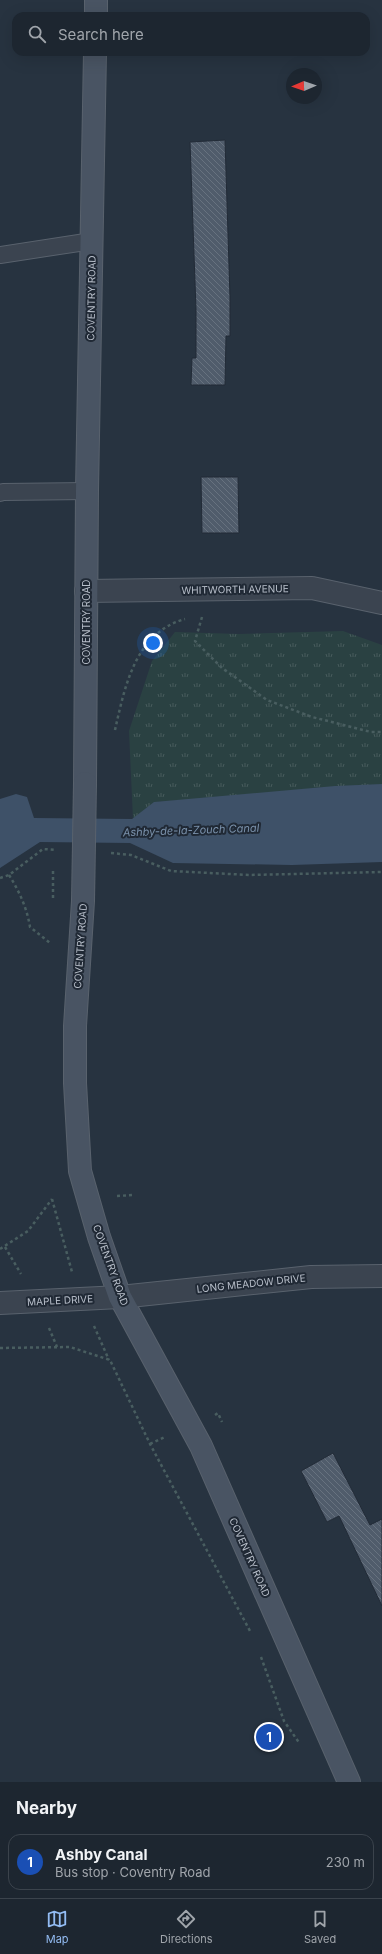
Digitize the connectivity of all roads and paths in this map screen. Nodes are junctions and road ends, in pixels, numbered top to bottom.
1 (96, 0) edge
2 (96, 12) edge
3 (95, 56) edge
4 (92, 241) junction
5 (0, 255) edge
6 (87, 491) junction
7 (0, 493) edge
8 (86, 591) junction
9 (382, 603) edge
10 (195, 617) dead end
11 (188, 619) dead end
12 (382, 732) edge
13 (114, 733) dead end
14 (59, 850) dead end
15 (107, 853) dead end
16 (382, 872) edge
17 (9, 874) junction
18 (0, 878) edge
19 (50, 943) dead end
20 (52, 1198) dead end
21 (0, 1249) edge
22 (382, 1276) edge
23 (120, 1297) junction
24 (0, 1303) edge
25 (0, 1348) edge
26 (252, 1636) dead end
27 (258, 1650) dead end
28 (301, 1746) dead end
29 (349, 1782) edge

1 - 2 main road
3 - 4 main road, COVENTRY ROAD
4 - 5 lane
4 - 6 main road, COVENTRY ROAD
6 - 7 lane
6 - 8 main road, COVENTRY ROAD
8 - 9 street, WHITWORTH AVENUE
8 - 23 main road, COVENTRY ROAD, bridge
10 - 12 path
11 - 13 path
14 - 17 path
15 - 16 path
17 - 18 path
17 - 19 path
20 - 21 path
22 - 23 street, LONG MEADOW DRIVE
23 - 24 street, MAPLE DRIVE
23 - 29 main road, COVENTRY ROAD
25 - 26 path
27 - 28 path

